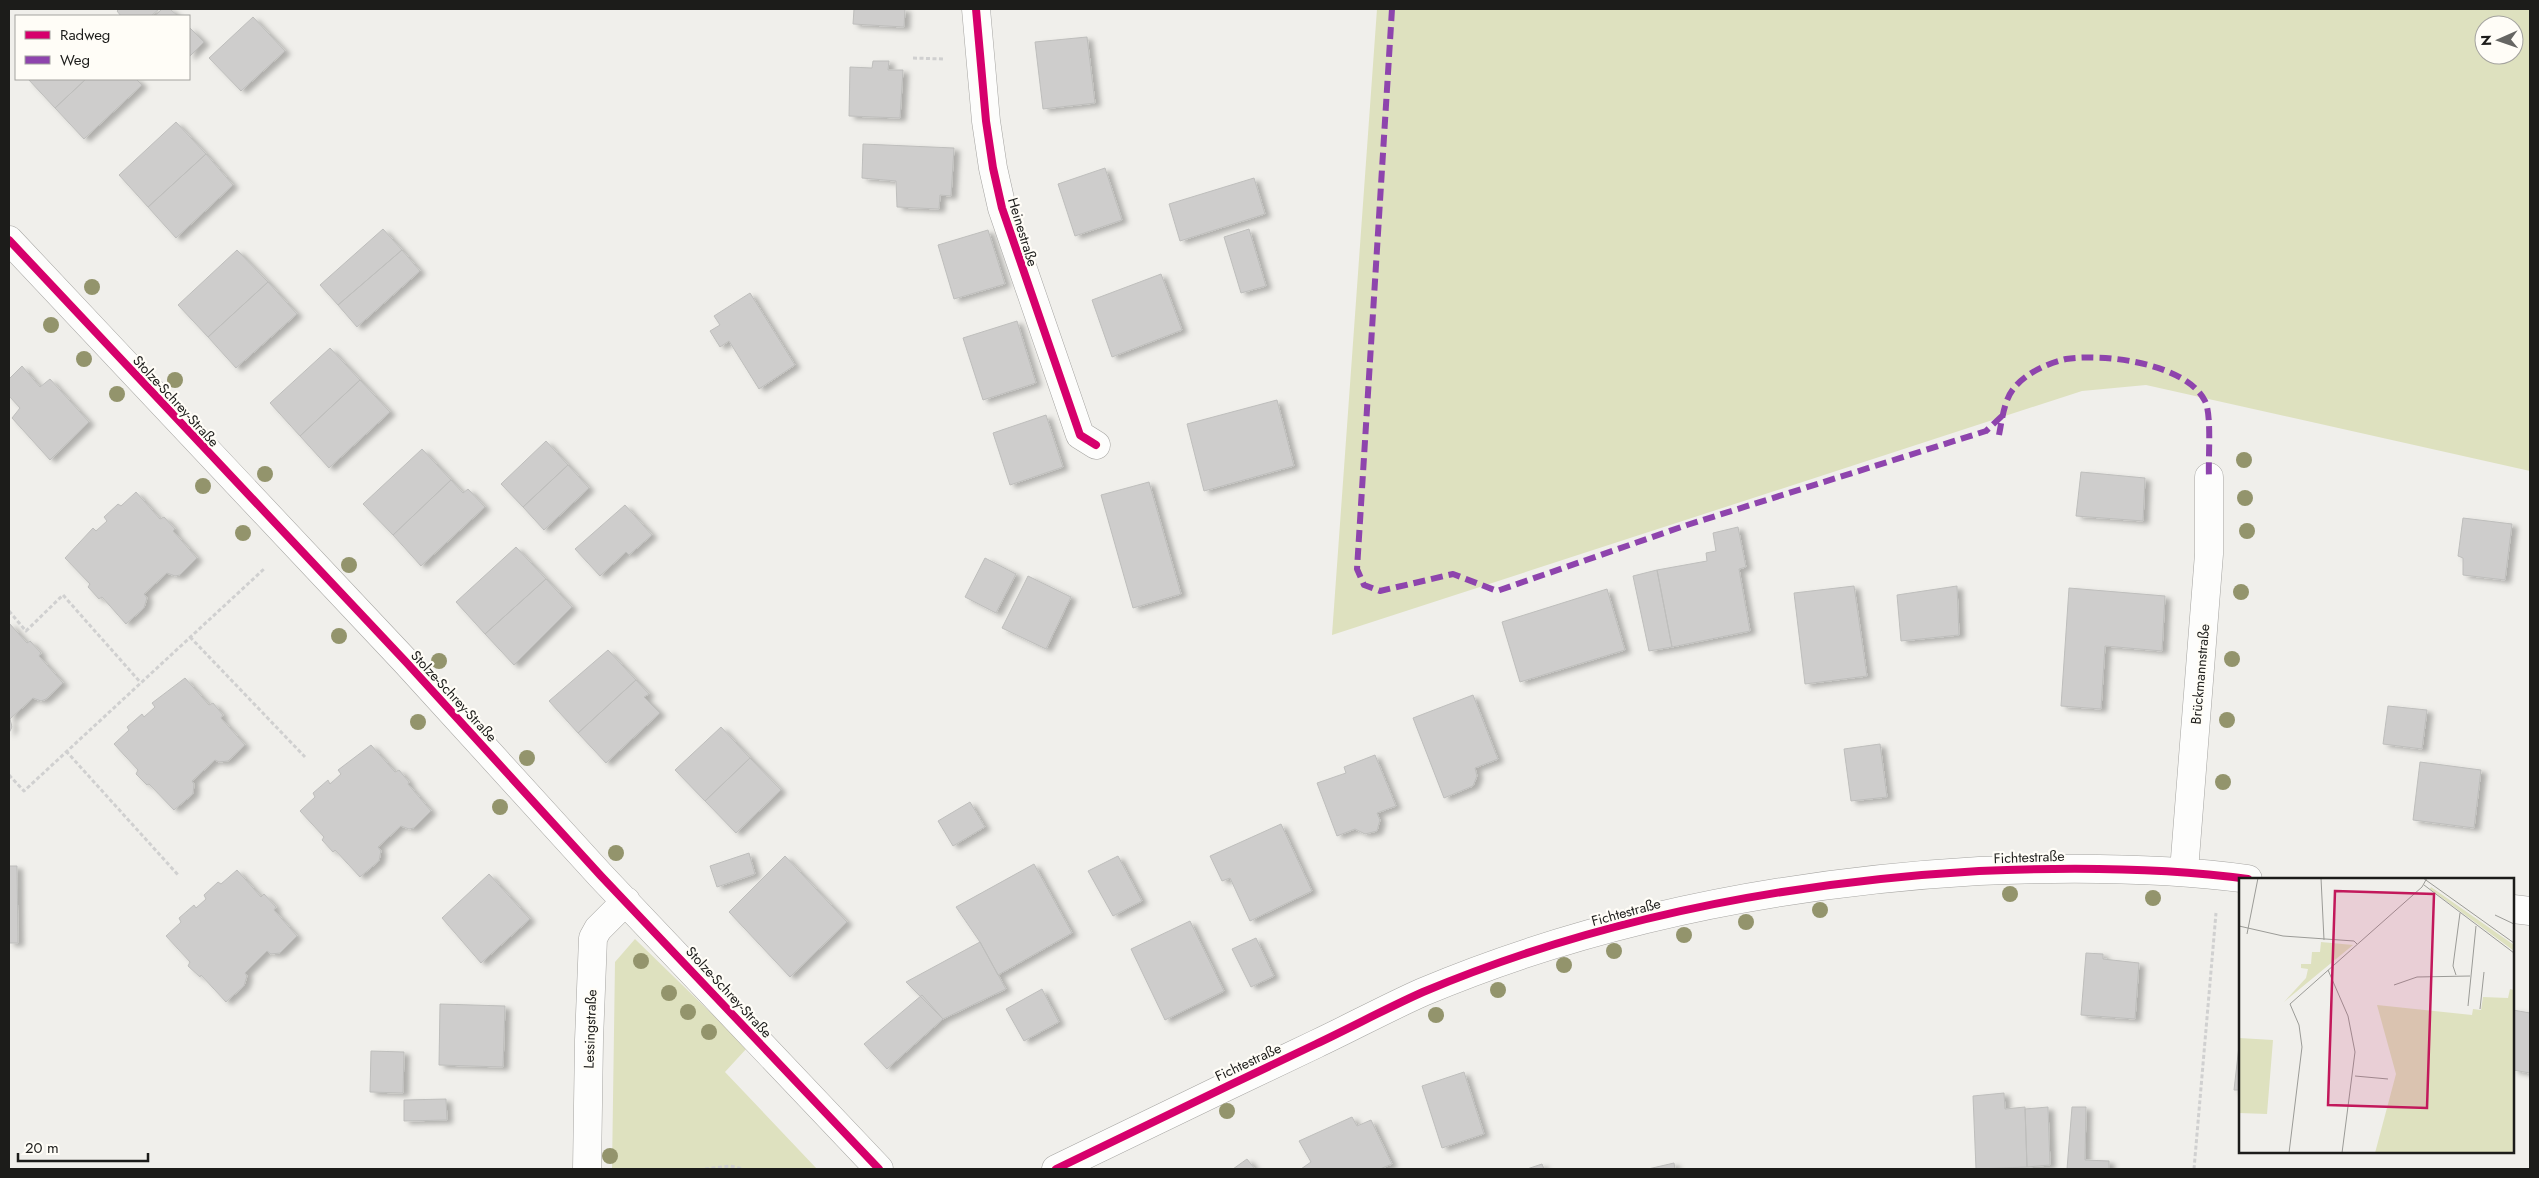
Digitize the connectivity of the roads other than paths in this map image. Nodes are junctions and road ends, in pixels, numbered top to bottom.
1 (976, 9) edge
2 (9, 240) edge
3 (1096, 445) dead end
4 (2209, 477) dead end
5 (2184, 872) junction
6 (2241, 878) edge
7 (626, 901) junction
8 (2514, 909) edge
9 (2530, 911) edge
10 (587, 1169) edge
11 (879, 1169) edge
12 (1056, 1169) edge

1 - 3 street, Heinestraße
2 - 7 street, Stolze-Schrey-Straße
4 - 5 street, Brückmannstraße
5 - 6 street, Fichtestraße
5 - 12 street, Fichtestraße
7 - 10 street, Lessingstraße
7 - 11 street, Stolze-Schrey-Straße
8 - 9 street

